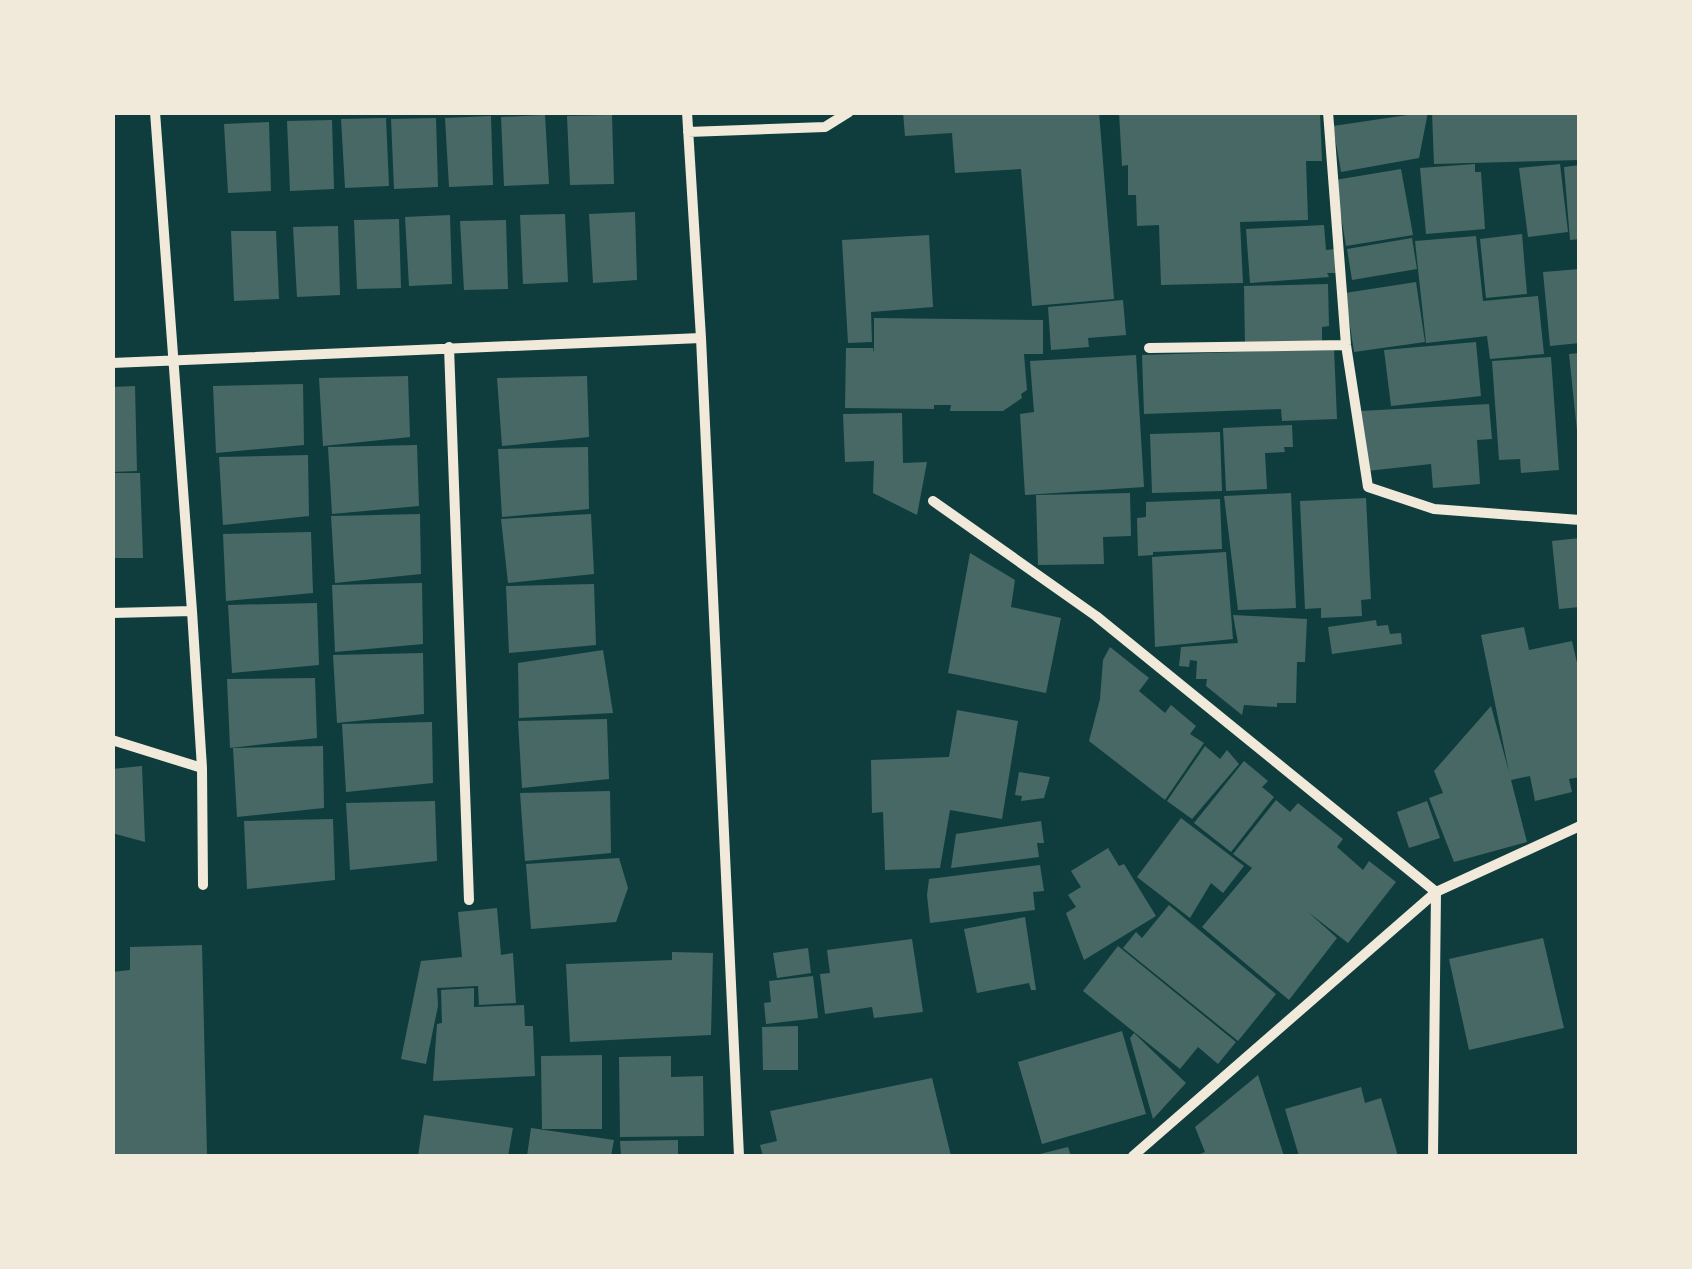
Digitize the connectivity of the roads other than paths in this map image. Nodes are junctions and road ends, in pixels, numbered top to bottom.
1 (155, 112) edge
2 (687, 112) edge
3 (849, 112) edge
4 (1328, 112) edge
5 (688, 132) junction
6 (700, 338) junction
7 (1346, 344) junction
8 (448, 347) junction
9 (1149, 348) dead end
10 (172, 359) junction
11 (112, 363) edge
12 (934, 501) dead end
13 (1580, 520) edge
14 (192, 611) junction
15 (112, 613) edge
16 (112, 740) edge
17 (202, 768) junction
18 (1580, 826) edge
19 (203, 885) dead end
20 (1436, 892) junction
21 (468, 900) dead end
22 (739, 1156) edge
23 (1133, 1156) edge
24 (1434, 1156) edge

1 - 10 street
2 - 5 street
3 - 5 street
4 - 7 street
5 - 6 street
6 - 8 street
6 - 22 street
7 - 9 street
7 - 13 street
8 - 10 street
8 - 21 street
10 - 11 street
10 - 14 street
12 - 20 street
14 - 15 street
14 - 17 street
16 - 17 street
17 - 19 street
18 - 20 street
20 - 23 street
20 - 24 street

